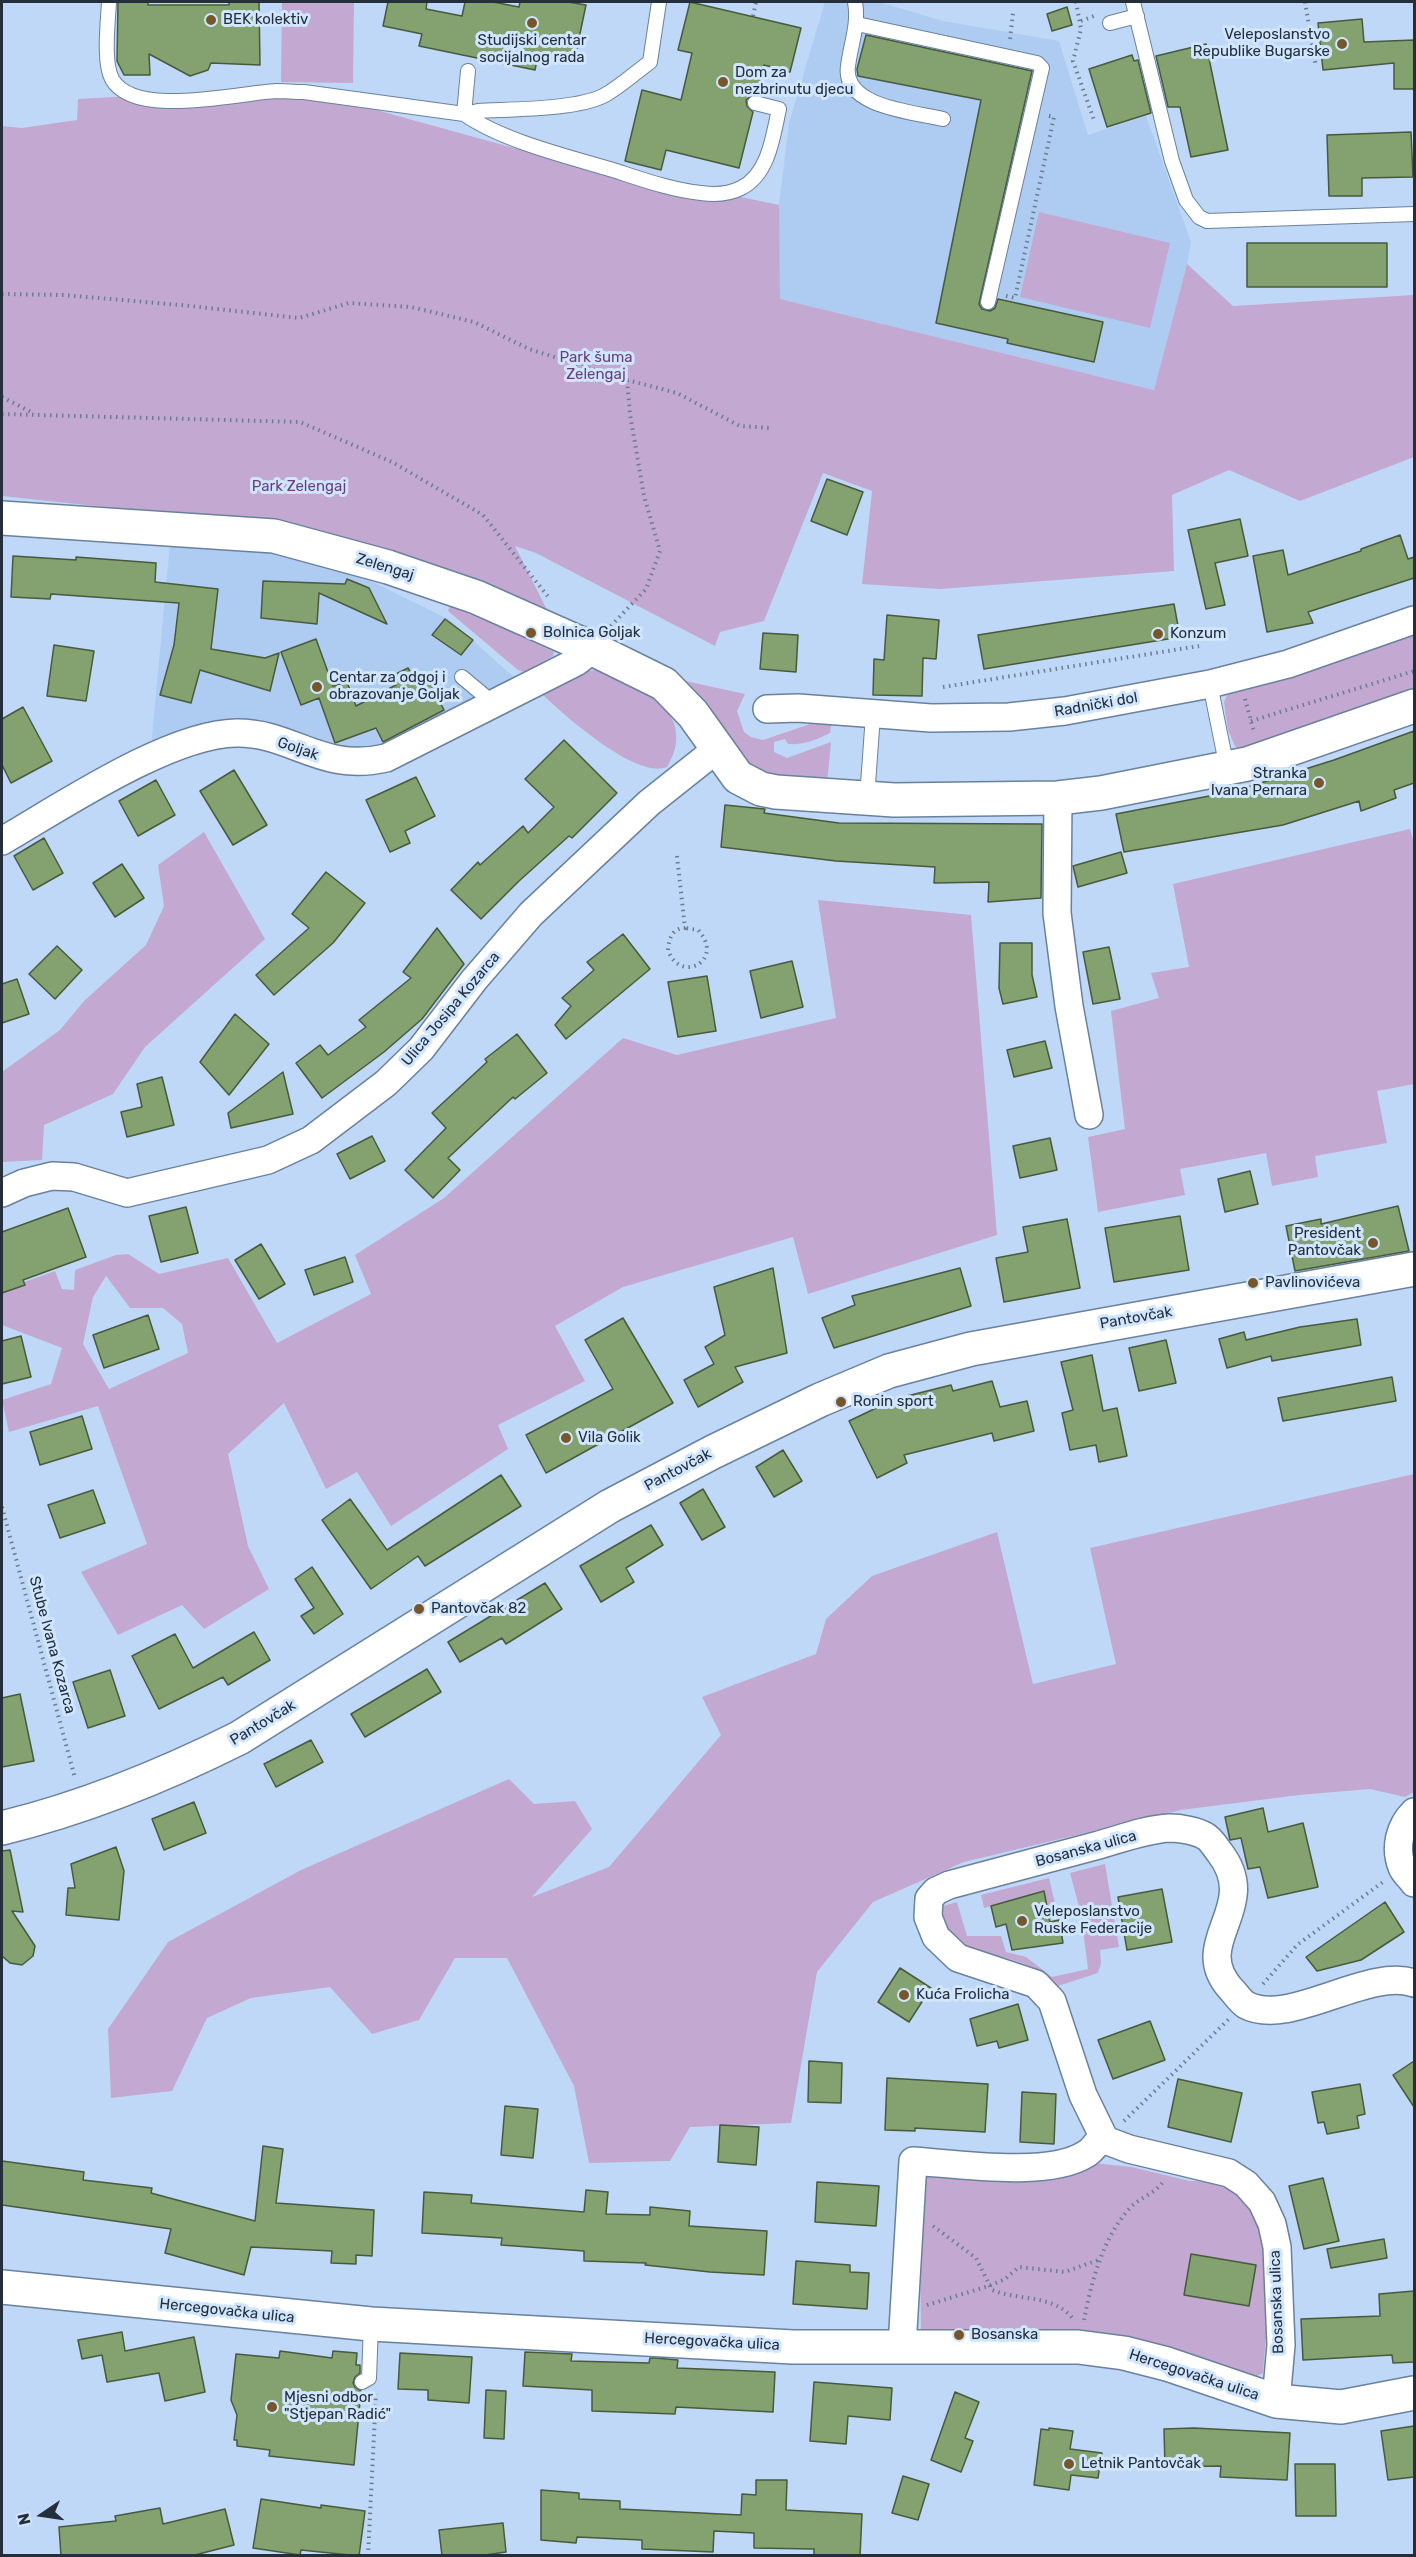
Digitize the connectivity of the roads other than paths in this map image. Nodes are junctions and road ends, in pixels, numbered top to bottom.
1 (109, 2) edge
2 (659, 2) edge
3 (855, 2) edge
4 (1133, 2) edge
5 (1137, 16) junction
6 (1110, 23) dead end
7 (857, 24) junction
8 (468, 70) dead end
9 (755, 103) dead end
10 (464, 114) junction
11 (943, 119) dead end
12 (1414, 214) edge
13 (989, 297) road end
14 (2, 518) edge
15 (1414, 620) edge
16 (598, 641) junction
17 (462, 678) dead end
18 (1210, 684) junction
19 (493, 704) junction
20 (1414, 706) edge
21 (767, 709) dead end
22 (873, 715) junction
23 (717, 750) junction
24 (1227, 768) junction
25 (867, 798) junction
26 (1058, 798) junction
27 (2, 841) edge
28 (1089, 1115) dead end
29 (2, 1192) edge
30 (1414, 1269) edge
31 (1414, 1812) edge
32 (2, 1828) edge
33 (1402, 1880) edge
34 (1414, 1983) edge
35 (1110, 2133) junction
36 (2, 2287) edge
37 (371, 2324) junction
38 (902, 2347) junction
39 (362, 2382) dead end
40 (1414, 2393) edge
41 (1276, 2401) junction

1 - 10 lane
2 - 10 lane
3 - 7 lane
4 - 5 lane
5 - 6 lane
5 - 12 lane
7 - 11 lane
7 - 13 lane
8 - 10 lane
9 - 10 lane
14 - 16 street, Zelengaj
15 - 18 street, Radnički dol
16 - 19 street, Goljak
16 - 23 street, Zelengaj
17 - 19 lane
18 - 22 street, Radnički dol
18 - 24 lane
19 - 27 street, Goljak
20 - 24 street, Zelengaj
21 - 22 street, Radnički dol
22 - 25 lane
23 - 25 street, Zelengaj
23 - 29 street, Ulica Josipa Kozarca
24 - 26 street, Zelengaj
25 - 26 street, Zelengaj
26 - 28 street
30 - 32 street, Pantovčak
31 - 33 street
34 - 35 street, Bosanska ulica
35 - 38 street
35 - 41 street, Bosanska ulica
36 - 37 street, Hercegovačka ulica
37 - 38 street, Hercegovačka ulica
37 - 39 lane
38 - 41 street, Hercegovačka ulica
40 - 41 street, Hercegovačka ulica

